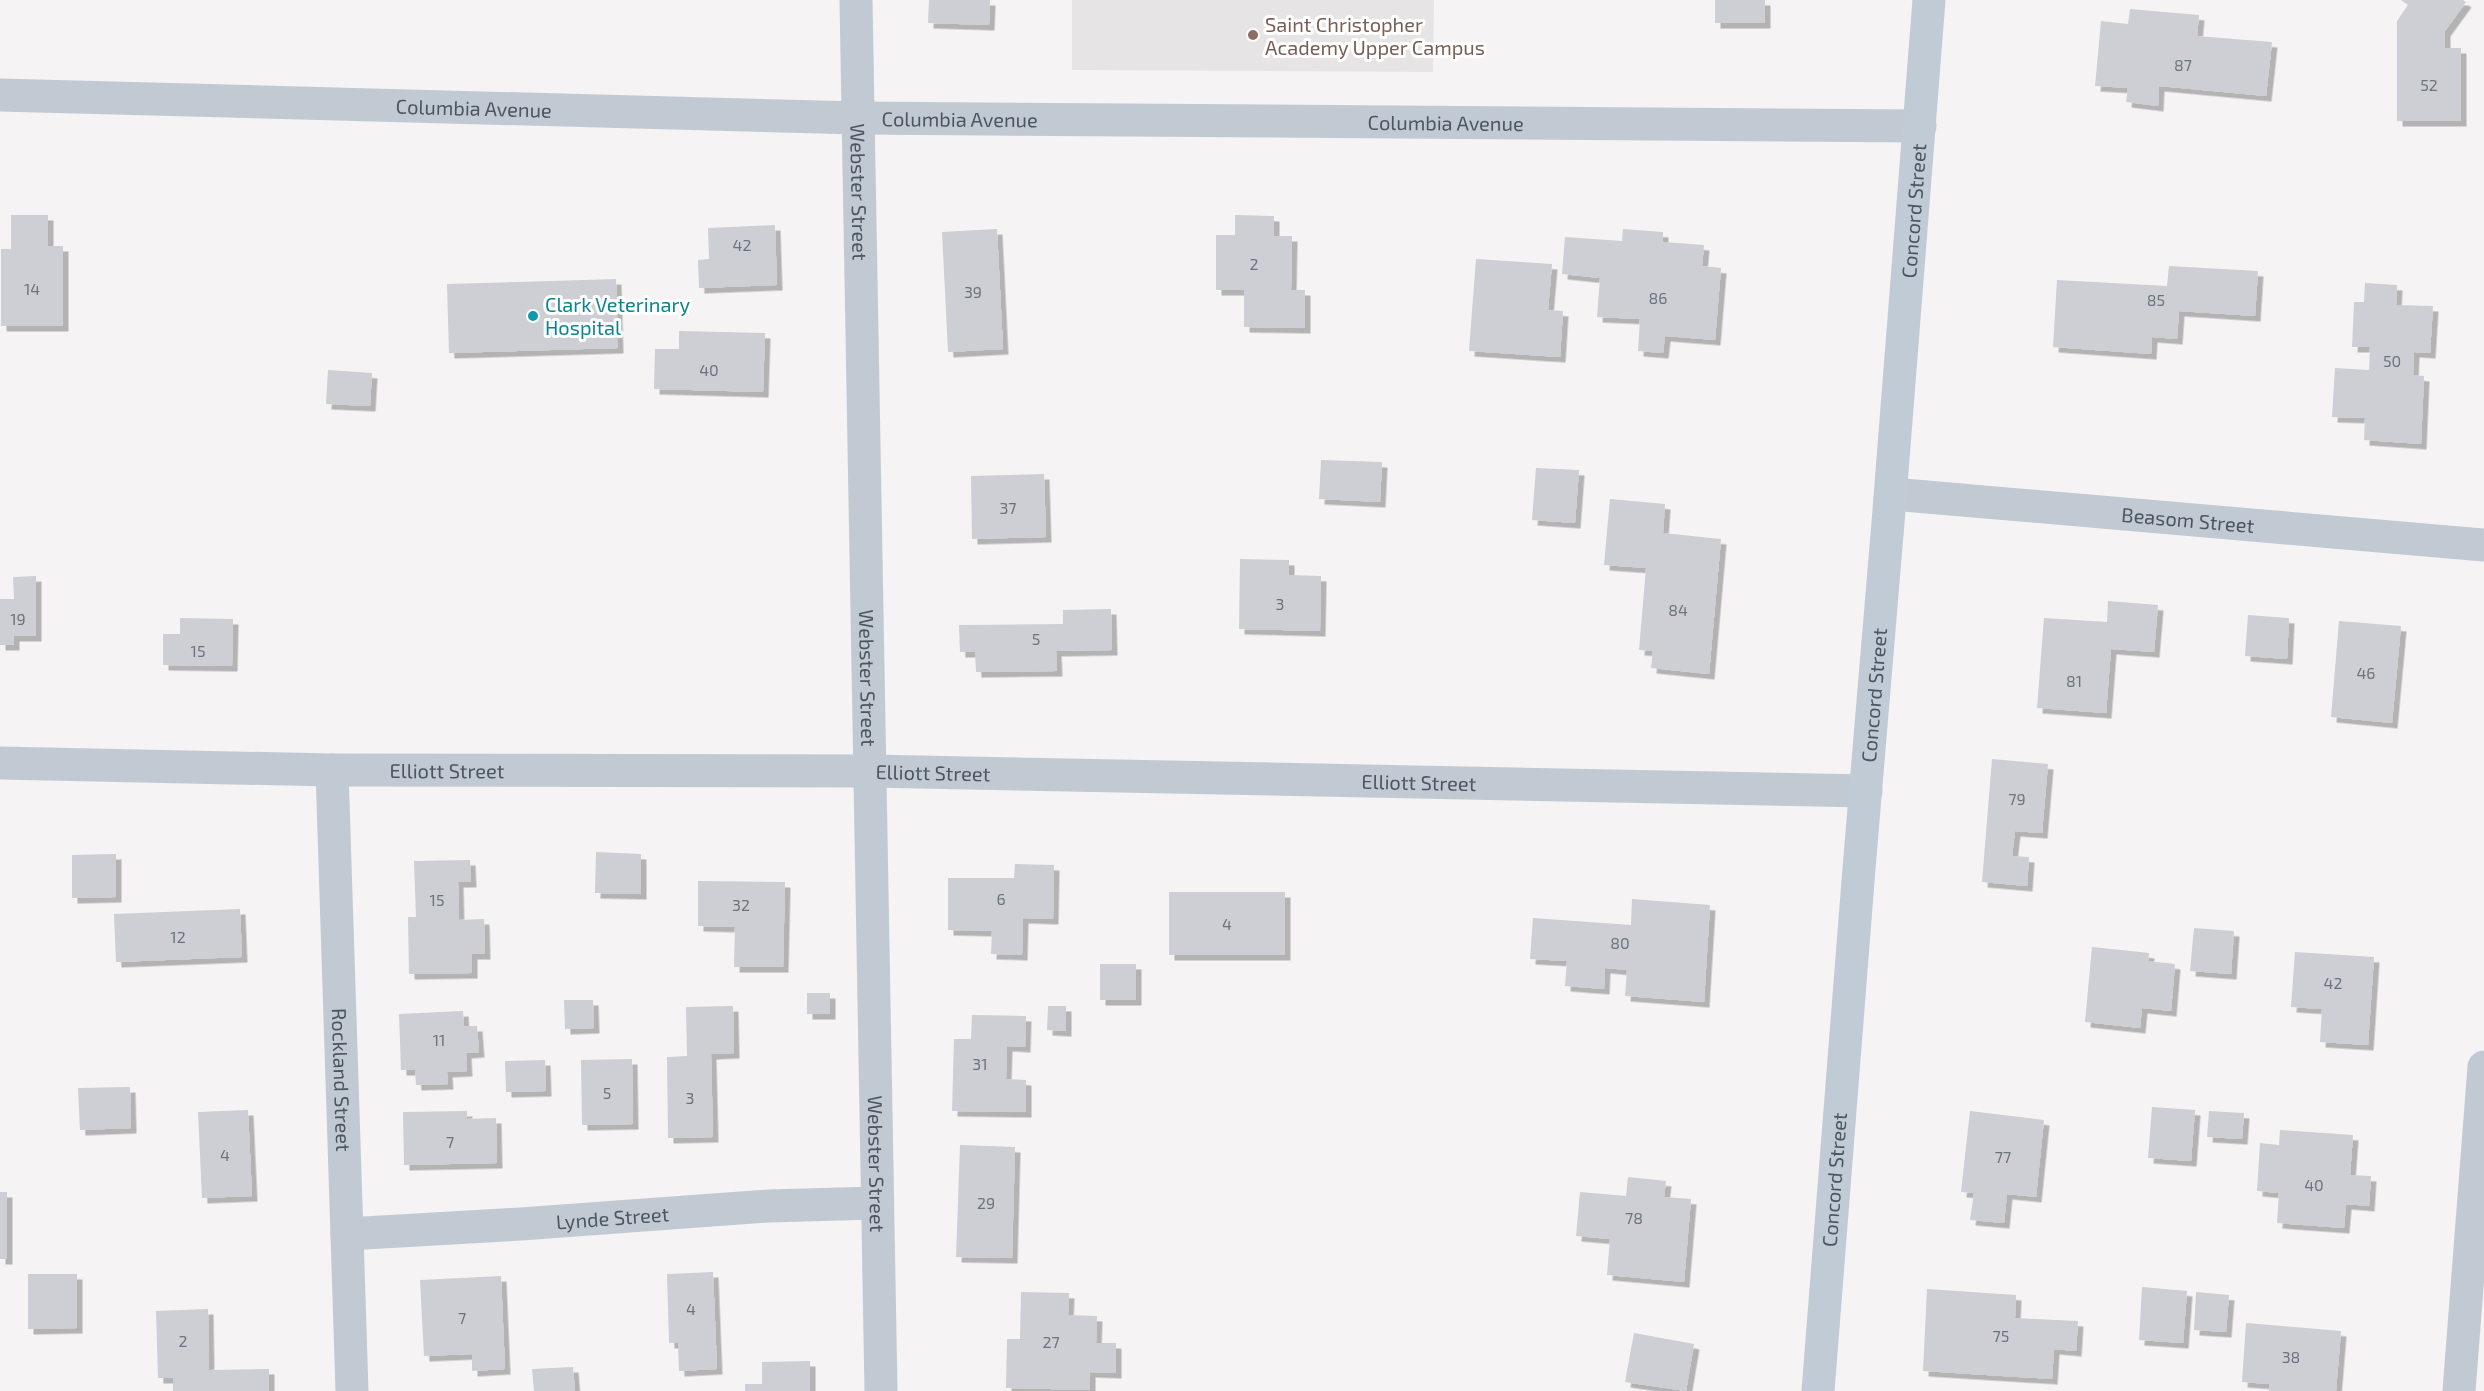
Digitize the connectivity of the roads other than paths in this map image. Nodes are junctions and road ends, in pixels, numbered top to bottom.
1 (856, 0) edge
2 (1929, 0) edge
3 (0, 95) edge
4 (858, 118) junction
5 (1920, 126) junction
6 (1892, 494) junction
7 (2484, 545) edge
8 (0, 763) edge
9 (332, 770) junction
10 (870, 771) junction
11 (1866, 791) junction
12 (2484, 1067) edge
13 (878, 1203) junction
14 (347, 1234) junction
15 (352, 1391) edge
16 (881, 1391) edge
17 (1818, 1391) edge
18 (2459, 1391) edge

1 - 4 street, Webster Street
2 - 5 main road, Concord Street
3 - 4 street, Columbia Avenue
4 - 5 street, Columbia Avenue
4 - 10 street, Webster Street
5 - 6 main road, Concord Street
6 - 7 street, Beasom Street
6 - 11 main road, Concord Street
8 - 9 street, Elliott Street
9 - 10 street, Elliott Street
9 - 14 street, Rockland Street
10 - 11 street, Elliott Street
10 - 13 street, Webster Street
11 - 17 main road, Concord Street
12 - 18 street
13 - 14 street, Lynde Street
13 - 16 street, Webster Street
14 - 15 street, Rockland Street

